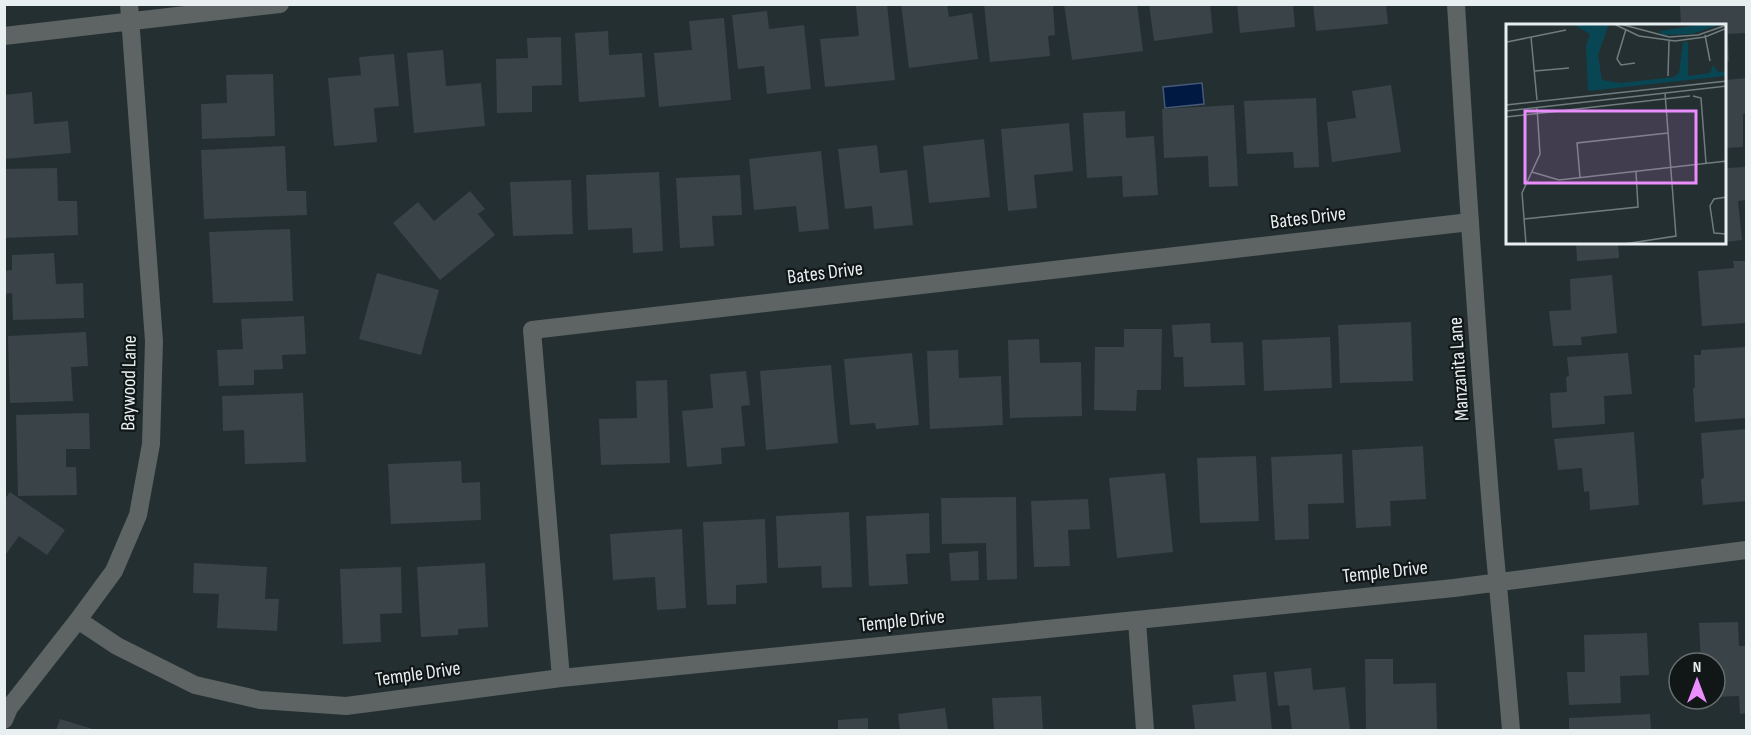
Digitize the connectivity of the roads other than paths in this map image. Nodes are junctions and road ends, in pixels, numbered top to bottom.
1 (280, 4) edge
2 (1456, 4) edge
3 (129, 14) edge
4 (4, 36) edge
5 (1470, 222) junction
6 (1746, 550) edge
7 (1499, 582) junction
8 (78, 620) junction
9 (1137, 621) junction
10 (561, 678) junction
11 (4, 720) edge
12 (1145, 730) edge
13 (1511, 730) edge

1 - 3 street
2 - 5 street, Manzanita Lane
3 - 4 street
3 - 8 street, Baywood Lane
5 - 7 street, Manzanita Lane
5 - 10 street, Bates Drive
6 - 7 street, Temple Drive
7 - 9 street, Temple Drive
7 - 13 street, Manzanita Lane
8 - 10 street, Temple Drive
8 - 11 street, Baywood Lane
9 - 10 street, Temple Drive
9 - 12 street

